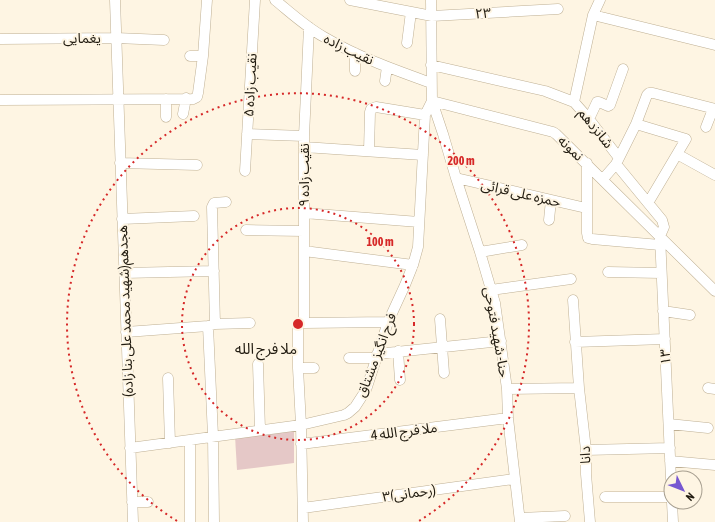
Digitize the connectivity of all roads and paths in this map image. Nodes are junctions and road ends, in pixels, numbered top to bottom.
1 (115, 0) edge
2 (207, 0) edge
3 (255, 0) edge
4 (275, 0) edge
5 (350, 0) edge
6 (431, 0) edge
7 (597, 1) edge
8 (386, 4) edge
9 (558, 9) dead end
10 (411, 12) junction
11 (593, 14) junction
12 (432, 16) junction
13 (309, 27) junction
14 (116, 38) junction
15 (0, 39) edge
16 (164, 40) dead end
17 (407, 43) dead end
18 (715, 46) edge
19 (355, 53) junction
20 (190, 56) dead end
21 (203, 56) junction
22 (431, 65) junction
23 (387, 67) junction
24 (623, 69) dead end
25 (355, 71) dead end
26 (385, 82) dead end
27 (431, 83) junction
28 (186, 98) junction
29 (166, 99) junction
30 (0, 100) edge
31 (118, 100) junction
32 (432, 102) junction
33 (574, 102) junction
34 (714, 109) edge
35 (183, 114) dead end
36 (425, 115) junction
37 (166, 117) dead end
38 (589, 119) junction
39 (636, 124) junction
40 (706, 127) dead end
41 (247, 134) junction
42 (304, 136) junction
43 (304, 147) junction
44 (369, 151) junction
45 (423, 154) junction
46 (677, 154) junction
47 (618, 161) junction
48 (120, 163) junction
49 (587, 163) junction
50 (197, 165) dead end
51 (246, 171) dead end
52 (715, 175) edge
53 (456, 178) junction
54 (603, 179) junction
55 (551, 200) junction
56 (226, 202) dead end
57 (648, 203) junction
58 (586, 208) junction
59 (304, 213) junction
60 (194, 216) dead end
61 (122, 219) junction
62 (549, 220) dead end
63 (419, 222) junction
64 (246, 230) dead end
65 (304, 231) junction
66 (660, 241) junction
67 (522, 245) dead end
68 (304, 251) junction
69 (480, 252) junction
70 (413, 265) junction
71 (214, 271) junction
72 (608, 272) dead end
73 (124, 273) junction
74 (662, 273) junction
75 (571, 279) dead end
76 (491, 290) junction
77 (715, 291) edge
78 (573, 300) dead end
79 (663, 311) junction
80 (690, 315) dead end
81 (440, 319) dead end
82 (388, 322) junction
83 (250, 323) dead end
84 (301, 324) junction
85 (212, 325) junction
86 (126, 332) junction
87 (664, 338) junction
88 (501, 341) junction
89 (575, 342) junction
90 (442, 347) junction
91 (398, 352) junction
92 (376, 356) junction
93 (349, 358) dead end
94 (258, 364) dead end
95 (298, 368) junction
96 (314, 368) dead end
97 (444, 374) dead end
98 (168, 378) dead end
99 (400, 380) dead end
100 (579, 388) junction
101 (508, 389) junction
102 (508, 418) junction
103 (668, 424) junction
104 (301, 425) junction
105 (708, 428) dead end
106 (260, 430) junction
107 (212, 436) junction
108 (190, 440) junction
109 (170, 443) junction
110 (301, 444) junction
111 (130, 448) junction
112 (670, 448) junction
113 (586, 450) junction
114 (670, 461) junction
115 (715, 465) edge
116 (670, 470) edge
117 (514, 479) junction
118 (605, 497) dead end
119 (663, 497) edge
120 (132, 502) junction
121 (148, 502) dead end
122 (303, 508) junction
123 (672, 510) edge
124 (565, 516) dead end
125 (520, 520) edge
126 (133, 522) edge
127 (190, 522) edge
128 (214, 522) edge
129 (303, 522) edge
130 (590, 522) edge
131 (673, 522) edge

1 - 14 street, هجدهم(شهید محمد علی بنا زاده)
2 - 21 street
3 - 41 street, نقیب زاده ۵
4 - 13 street, نقیب زاده
5 - 8 street, ۲۳
6 - 12 street, حنا- شهید فتوحی
7 - 11 street
8 - 10 street, ۲۳
9 - 12 street, ۲۳
10 - 12 street, ۲۳
10 - 17 street
11 - 18 street
11 - 33 street
12 - 22 street, حنا- شهید فتوحی
13 - 19 street, نقیب زاده
13 - 42 street, نقیب زاده ۹
14 - 15 street, یغمایی
14 - 16 street, یغمایی
14 - 31 street, هجدهم(شهید محمد علی بنا زاده)
19 - 23 street, نقیب زاده
19 - 25 street
20 - 21 street
21 - 28 street
22 - 27 street, حنا- شهید فتوحی
22 - 33 street, شانزدهم
23 - 26 street
23 - 27 street, نقیب زاده
24 - 38 street
27 - 32 street, حنا- شهید فتوحی
28 - 29 street
28 - 35 street
29 - 31 street
29 - 37 street
30 - 31 street
31 - 48 street, هجدهم(شهید محمد علی بنا زاده)
32 - 36 street, فرح انگیز مشتاق
32 - 49 street, نمونه
32 - 53 street, حنا- شهید فتوحی
33 - 38 street, شانزدهم
34 - 39 street
34 - 40 street
36 - 44 street
36 - 45 street, فرح انگیز مشتاق
38 - 47 street, شانزدهم
39 - 46 street
39 - 47 street
41 - 42 street
41 - 51 street, نقیب زاده ۵
42 - 43 street, نقیب زاده ۹
43 - 44 street
43 - 59 street, نقیب زاده ۹
44 - 45 street
45 - 63 street, فرح انگیز مشتاق
46 - 52 street
46 - 57 street
47 - 54 street
47 - 57 street, شانزدهم
48 - 50 street
48 - 61 street, هجدهم(شهید محمد علی بنا زاده)
49 - 54 street, نمونه
49 - 58 street
53 - 55 street, حمزه علی قرائی
53 - 69 street, حنا- شهید فتوحی
54 - 66 street, نمونه
55 - 58 street, حمزه علی قرائی
55 - 62 street
56 - 71 street
57 - 66 street, شانزدهم
58 - 66 street
59 - 63 street
59 - 65 street, نقیب زاده ۹
60 - 61 street
61 - 73 street, هجدهم(شهید محمد علی بنا زاده)
63 - 70 street, فرح انگیز مشتاق
64 - 65 street
65 - 68 street, نقیب زاده ۹
66 - 74 street, ۱۳
66 - 77 street, نمونه
67 - 69 street
68 - 70 street
68 - 84 street, نقیب زاده ۹
69 - 76 street, حنا- شهید فتوحی
70 - 82 street, فرح انگیز مشتاق
71 - 73 street
71 - 85 street
72 - 74 street
73 - 86 street, هجدهم(شهید محمد علی بنا زاده)
74 - 79 street, ۱۳
75 - 76 street
76 - 88 street, حنا- شهید فتوحی
78 - 89 street, دانا
79 - 80 street
79 - 87 street, ۱۳
81 - 90 street
82 - 84 street
82 - 92 street, فرح انگیز مشتاق
83 - 85 street
84 - 95 street, نقیب زاده ۹
85 - 86 street
85 - 107 street
86 - 111 street, هجدهم(شهید محمد علی بنا زاده)
87 - 89 street
87 - 103 street, ۱۳
88 - 90 street
88 - 101 street, حنا- شهید فتوحی
89 - 100 street, دانا
90 - 91 street
90 - 97 street
91 - 92 street
91 - 99 street
92 - 93 street
92 - 104 street, فرح انگیز مشتاق
94 - 106 street
95 - 96 street
95 - 104 street, نقیب زاده ۹
98 - 109 street
100 - 101 street
100 - 113 street, دانا
101 - 102 street, حنا- شهید فتوحی
102 - 110 street, 4 ملا فرج الله
102 - 117 street, حنا- شهید فتوحی
103 - 105 street
103 - 112 street, ۱۳
104 - 106 street, فرح انگیز مشتاق
104 - 110 street
106 - 107 street, فرح انگیز مشتاق
107 - 108 street, فرح انگیز مشتاق
107 - 128 street
108 - 109 street, فرح انگیز مشتاق
108 - 127 street
109 - 111 street, فرح انگیز مشتاق
110 - 122 street
111 - 120 street, هجدهم(شهید محمد علی بنا زاده)
112 - 113 street
112 - 114 street, ۱۳
113 - 130 street, دانا
114 - 115 street
114 - 116 street, ۱۳
117 - 122 street, ۳(رحمانی)
117 - 125 street, حنا- شهید فتوحی
118 - 119 street
120 - 121 street
120 - 126 street, هجدهم(شهید محمد علی بنا زاده)
122 - 129 street
123 - 131 street
124 - 125 street

